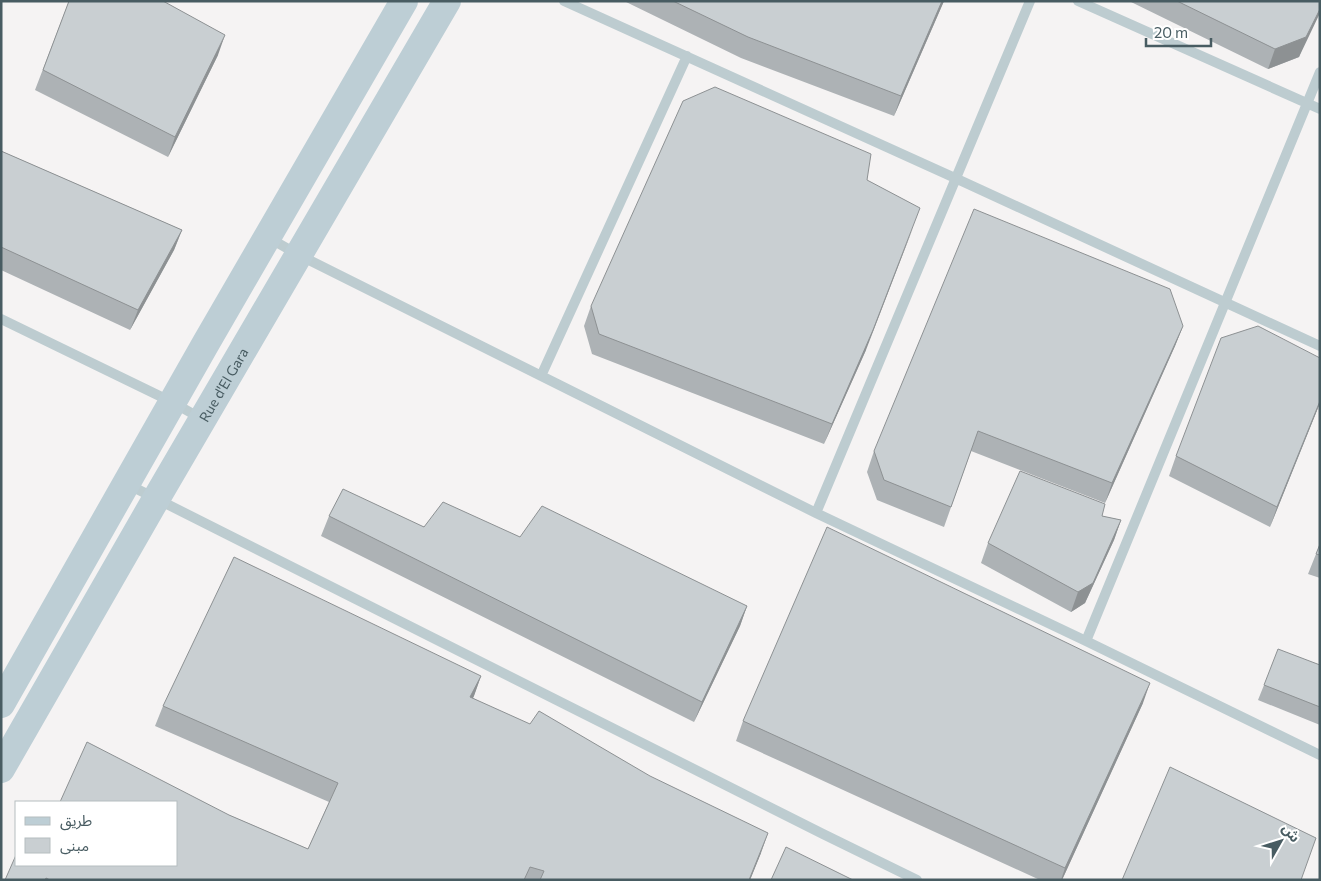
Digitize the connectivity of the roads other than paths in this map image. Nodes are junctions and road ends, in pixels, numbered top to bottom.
1 (404, 1) edge
2 (447, 1) edge
3 (564, 1) edge
4 (1030, 1) edge
5 (1078, 1) edge
6 (687, 56) junction
7 (1320, 72) edge
8 (1306, 103) junction
9 (1320, 109) edge
10 (955, 178) junction
11 (268, 238) junction
12 (299, 255) junction
13 (1224, 303) junction
14 (1, 318) edge
15 (1320, 346) edge
16 (540, 376) junction
17 (172, 402) junction
18 (202, 420) junction
19 (127, 484) junction
20 (156, 499) junction
21 (816, 513) junction
22 (1086, 641) junction
23 (1, 704) edge
24 (1320, 755) edge
25 (1, 768) edge
26 (917, 880) edge

1 - 11 street
2 - 12 street, Rue d'El Gara
3 - 6 lane
4 - 10 lane
5 - 8 lane
6 - 10 lane
6 - 16 lane
7 - 8 lane
8 - 9 lane
8 - 13 lane
10 - 13 lane
10 - 21 lane
11 - 12 lane
11 - 17 street
12 - 16 lane
12 - 18 street, Rue d'El Gara
13 - 15 lane
13 - 22 lane
14 - 17 lane
16 - 21 lane
17 - 18 lane
17 - 19 street
18 - 20 street, Rue d'El Gara
19 - 20 lane
19 - 23 street
20 - 25 street, Rue d'El Gara
20 - 26 lane
21 - 22 lane
22 - 24 lane

